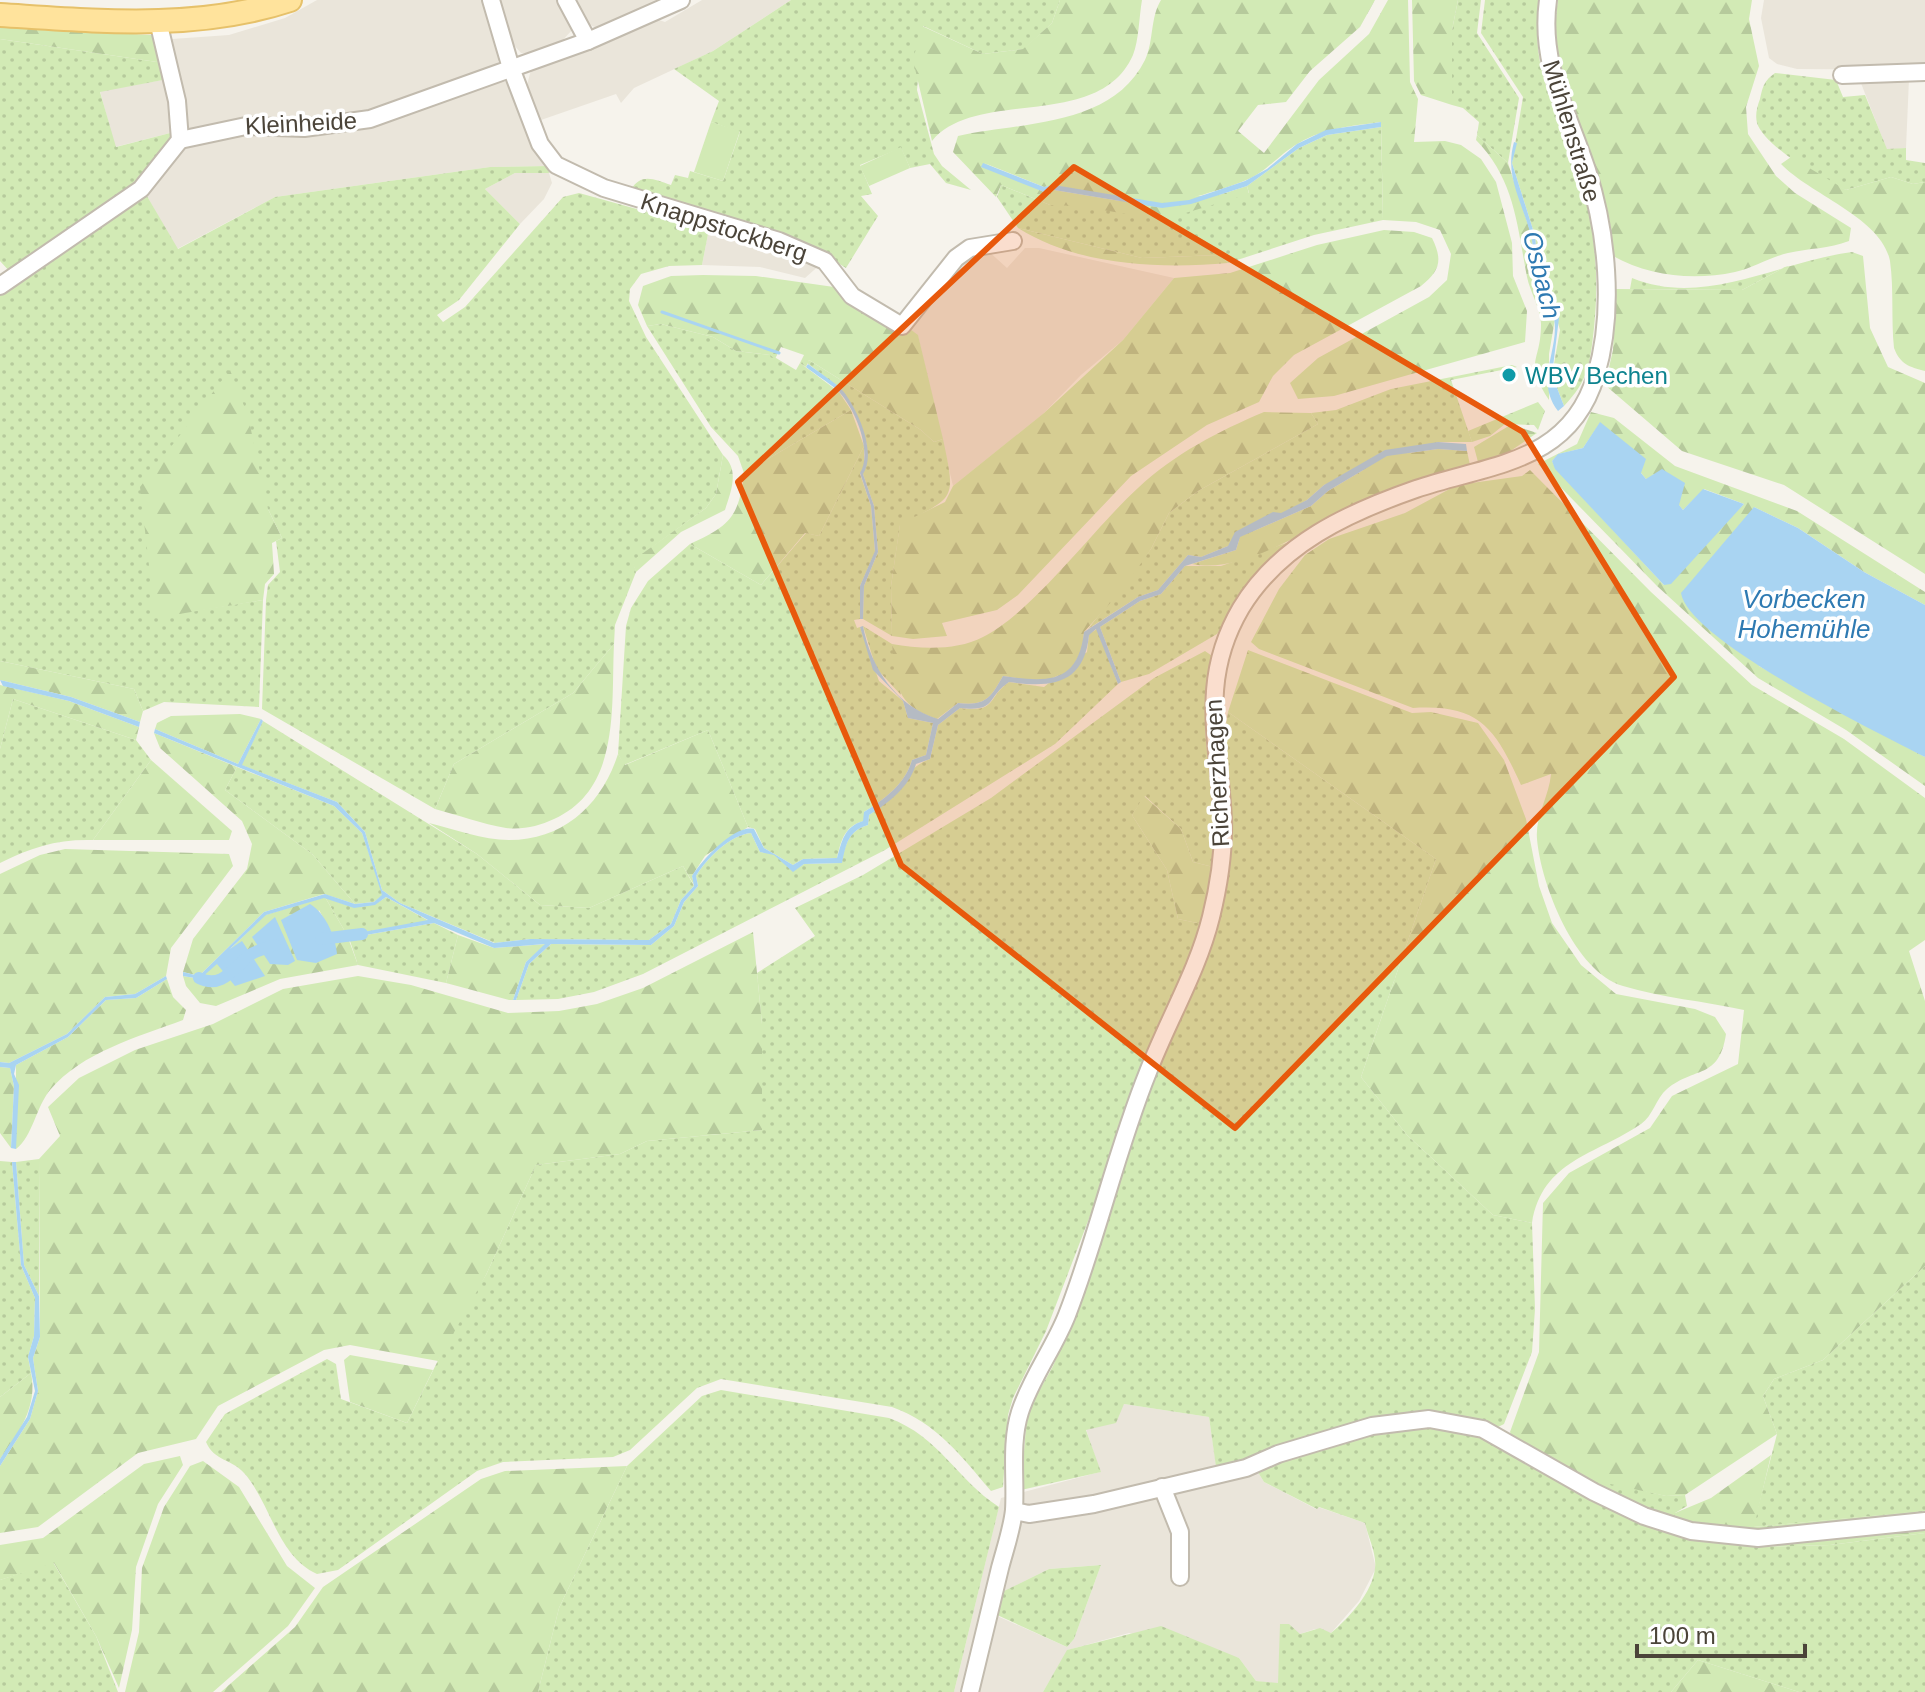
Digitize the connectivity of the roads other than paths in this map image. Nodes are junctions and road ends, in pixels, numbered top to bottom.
1 (290, 0) edge
2 (491, 0) edge
3 (566, 0) edge
4 (681, 0) edge
5 (1548, 0) edge
6 (0, 15) edge
7 (158, 21) junction
8 (588, 41) junction
9 (511, 68) junction
10 (1925, 72) edge
11 (1842, 75) dead end
12 (180, 140) junction
13 (1013, 241) dead end
14 (1604, 261) joint
15 (0, 286) edge
16 (1162, 1487) junction
17 (1014, 1511) junction
18 (1925, 1521) edge
19 (1180, 1577) dead end
20 (970, 1692) edge

1 - 7 main road
2 - 9 street, Knappstockberg
3 - 8 street
4 - 8 street, Kleinheide
5 - 14 street, Mühlenstraße
6 - 7 main road
7 - 12 street
8 - 9 street, Kleinheide
9 - 12 street, Kleinheide
9 - 13 street, Knappstockberg
10 - 11 street
12 - 15 street
14 - 17 street, Richerzhagen
16 - 17 street
16 - 18 street
16 - 19 street
17 - 20 street, Richerzhagen

